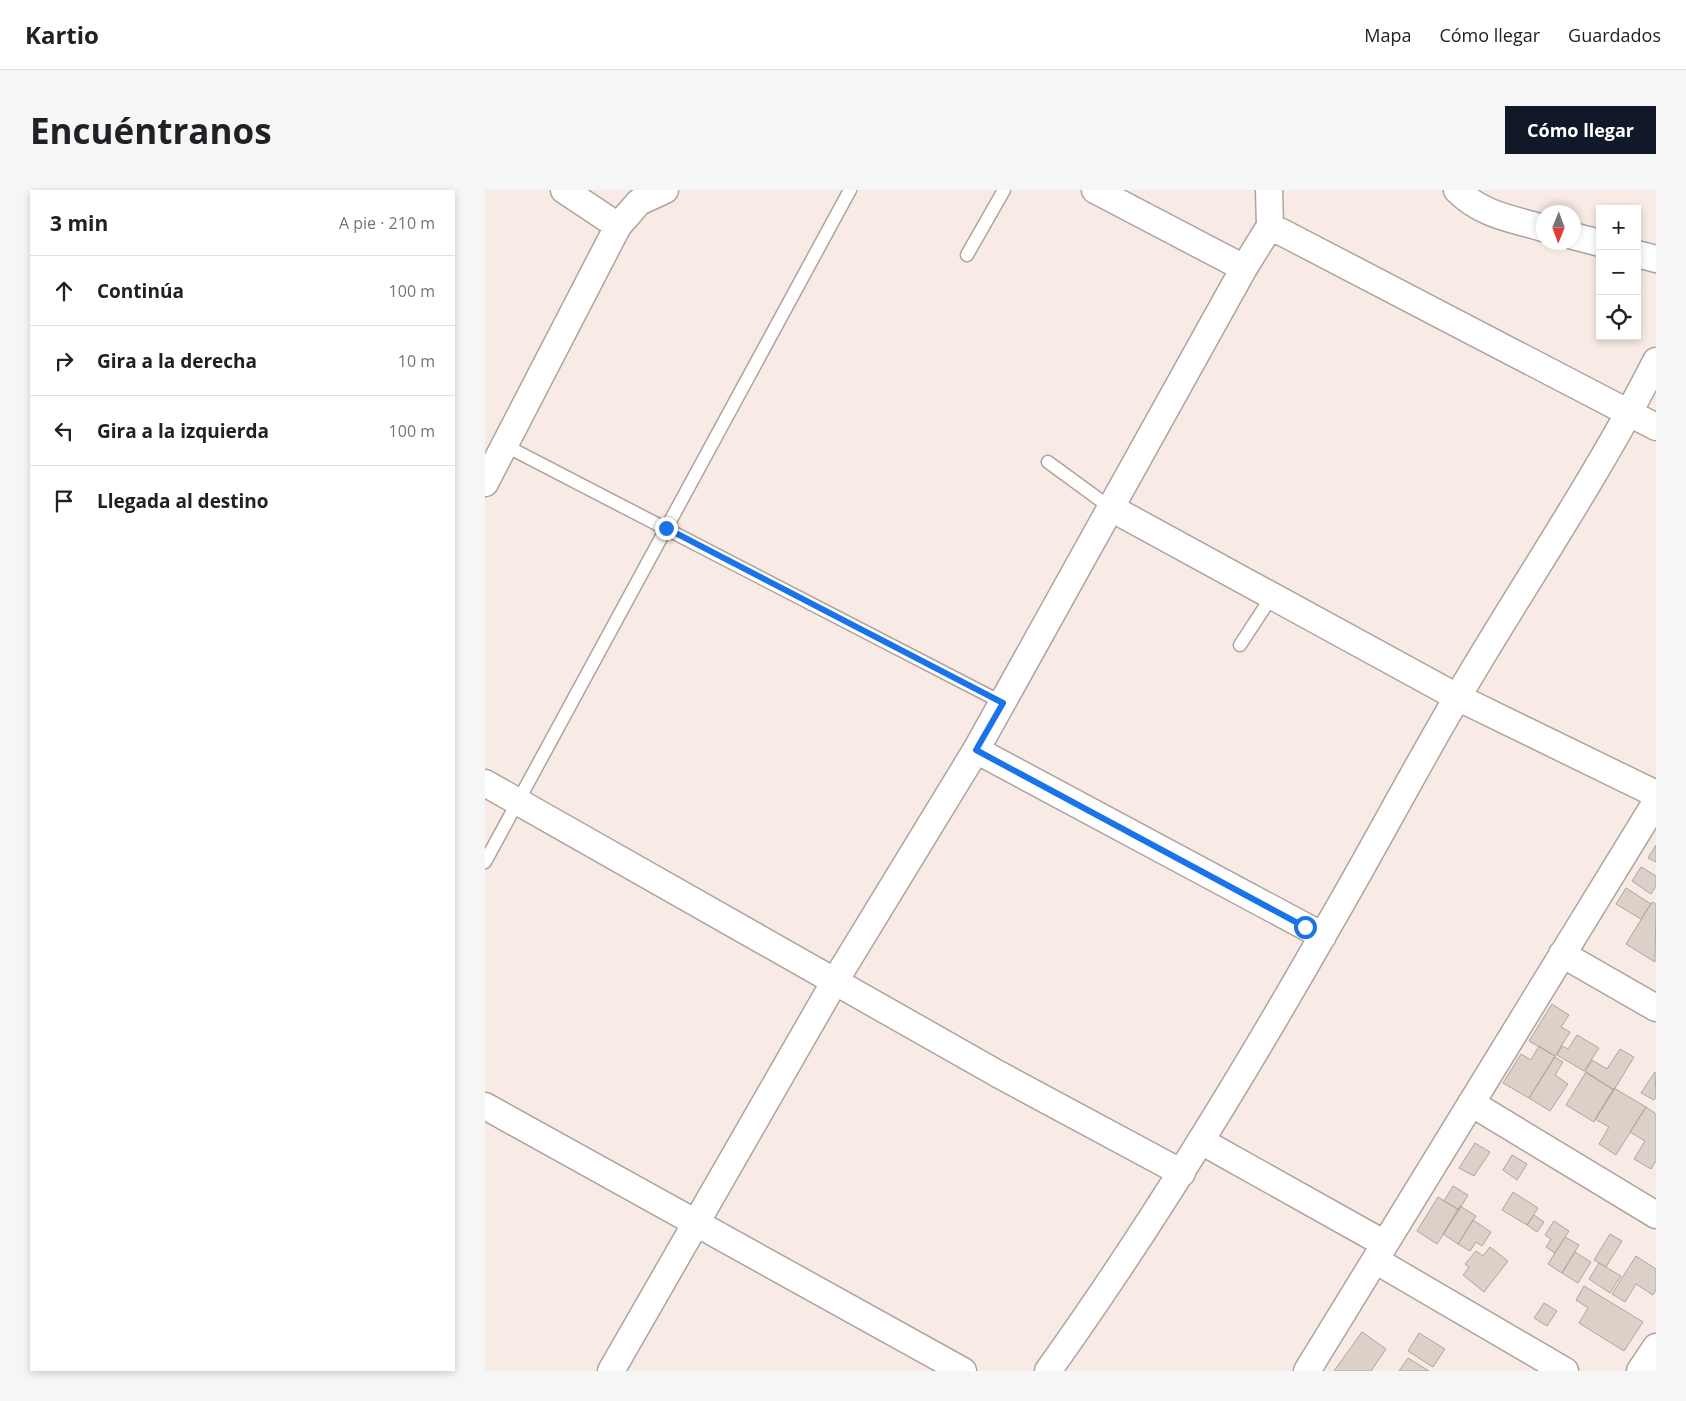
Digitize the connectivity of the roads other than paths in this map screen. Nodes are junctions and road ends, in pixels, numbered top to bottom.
1 (564, 190) edge
2 (665, 190) edge
3 (850, 190) edge
4 (1004, 190) edge
5 (1095, 190) edge
6 (1269, 190) edge
7 (1457, 190) edge
8 (618, 226) junction
9 (1270, 226) junction
10 (1536, 226) edge
11 (1581, 238) edge
12 (1596, 243) edge
13 (967, 255) dead end
14 (1641, 255) edge
15 (1656, 259) edge
16 (1244, 268) junction
17 (1656, 361) edge
18 (1630, 413) junction
19 (1656, 427) edge
20 (505, 445) junction
21 (1048, 462) dead end
22 (485, 483) edge
23 (1111, 508) junction
24 (666, 528) junction
25 (1272, 596) junction
26 (1240, 645) dead end
27 (1457, 697) junction
28 (1003, 703) junction
29 (976, 750) junction
30 (485, 783) edge
31 (1656, 794) edge
32 (518, 802) junction
33 (1656, 802) edge
34 (485, 862) edge
35 (1323, 936) junction
36 (1562, 954) junction
37 (835, 981) junction
38 (1656, 1008) edge
39 (1471, 1103) junction
40 (485, 1106) edge
41 (1201, 1141) junction
42 (1182, 1172) junction
43 (1656, 1215) edge
44 (696, 1224) junction
45 (1380, 1252) junction
46 (1656, 1347) edge
47 (611, 1371) edge
48 (963, 1371) edge
49 (1049, 1371) edge
50 (1307, 1371) edge
51 (1565, 1371) edge
52 (1640, 1371) edge

1 - 8 street
2 - 8 street
3 - 24 lane
4 - 13 lane
5 - 16 street
6 - 9 street
7 - 10 street
8 - 20 street
9 - 16 street
9 - 18 street
11 - 12 street
14 - 15 street
16 - 23 street
17 - 18 street
18 - 19 street
18 - 27 street
20 - 22 street
20 - 24 lane
21 - 23 lane
23 - 25 street
23 - 28 street
24 - 28 lane
24 - 32 lane
25 - 26 lane
25 - 27 street
27 - 31 street
27 - 35 street
28 - 29 street
29 - 35 street
29 - 37 street
30 - 32 street
32 - 34 lane
32 - 37 street
33 - 36 street
35 - 41 street
36 - 38 street
36 - 39 street
37 - 42 street
37 - 44 street
39 - 43 street
39 - 45 street
40 - 44 street
41 - 42 street
41 - 45 street
42 - 49 street
44 - 47 street
44 - 48 street
45 - 50 street
45 - 51 street
46 - 52 street

